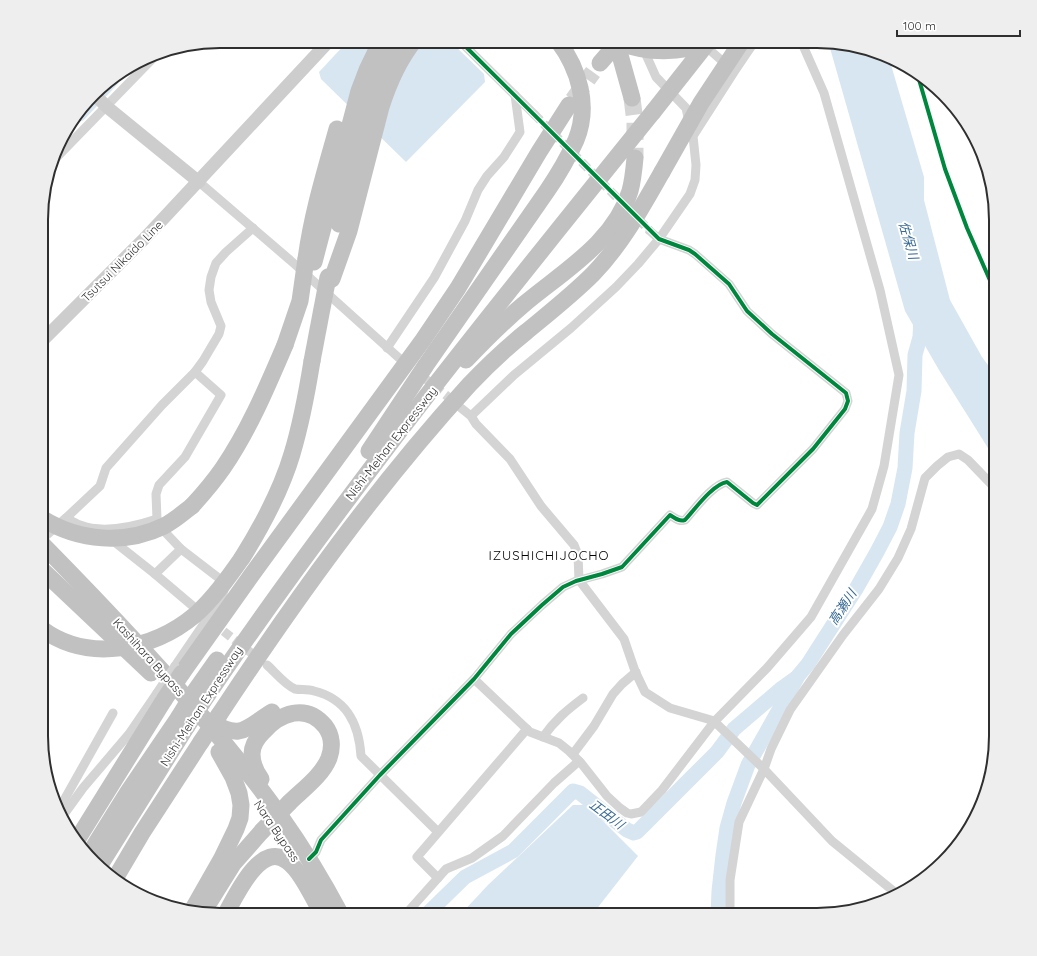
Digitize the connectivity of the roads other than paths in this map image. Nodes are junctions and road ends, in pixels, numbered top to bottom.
1 (323, 48) edge
2 (365, 48) edge
3 (378, 48) edge
4 (391, 48) edge
5 (409, 48) edge
6 (467, 48) edge
7 (563, 48) edge
8 (613, 48) edge
9 (617, 48) edge
10 (634, 48) edge
11 (643, 48) edge
12 (688, 48) edge
13 (691, 48) edge
14 (702, 48) edge
15 (708, 48) edge
16 (737, 48) edge
17 (750, 48) edge
18 (804, 48) edge
19 (146, 65) edge
20 (597, 68) tunnel mouth
21 (734, 72) junction
22 (515, 95) junction
23 (98, 98) edge
24 (569, 105) tunnel mouth
25 (643, 105) junction
26 (106, 106) junction
27 (534, 114) tunnel mouth
28 (693, 136) junction
29 (351, 148) junction
30 (62, 151) edge
31 (635, 158) tunnel mouth
32 (199, 182) junction
33 (253, 228) junction
34 (650, 230) tunnel mouth
35 (659, 239) junction
36 (48, 335) edge
37 (387, 348) junction
38 (399, 358) tunnel mouth
39 (195, 372) junction
40 (461, 408) tunnel mouth
41 (471, 416) junction
42 (369, 451) junction
43 (989, 482) edge
44 (66, 518) junction
45 (156, 520) junction
46 (48, 521) edge
47 (330, 522) junction
48 (98, 529) junction
49 (48, 534) edge
50 (181, 549) junction
51 (48, 550) edge
52 (155, 574) junction
53 (48, 576) edge
54 (579, 580) junction
55 (203, 615) dead end
56 (48, 632) edge
57 (267, 665) tunnel mouth
58 (178, 670) junction
59 (636, 672) junction
60 (474, 679) junction
61 (161, 697) junction
62 (583, 698) dead end
63 (204, 707) junction
64 (113, 713) dead end
65 (183, 721) junction
66 (714, 722) junction
67 (527, 728) junction
68 (543, 737) junction
69 (219, 752) junction
70 (576, 757) junction
71 (763, 768) junction
72 (380, 775) junction
73 (63, 806) edge
74 (291, 807) junction
75 (66, 811) edge
76 (438, 832) junction
77 (293, 834) junction
78 (79, 835) edge
79 (92, 850) edge
80 (309, 859) junction
81 (102, 861) edge
82 (234, 870) junction
83 (118, 874) edge
84 (438, 878) junction
85 (892, 890) edge
86 (210, 908) edge
87 (211, 908) edge
88 (213, 908) edge
89 (318, 908) edge
90 (325, 908) edge
91 (337, 908) edge
92 (411, 908) edge
93 (730, 908) edge

1 - 32 main road, Tsutsui Nikaido Line
2 - 29 highway
3 - 29 highway
4 - 29 highway
5 - 29 highway
6 - 22 street
7 - 42 highway
8 - 20 highway, bridge
9 - 25 highway
10 - 13 highway, bridge
11 - 28 street
12 - 25 highway, Nishi-Meihan Expressway
14 - 25 highway, Nishi-Meihan Expressway, bridge
15 - 21 street
16 - 63 highway, bridge
17 - 21 street
18 - 66 street
19 - 26 street
21 - 28 street
22 - 27 street
22 - 37 street
23 - 26 main road
24 - 58 highway
25 - 42 highway, Nishi-Meihan Expressway
25 - 47 highway, Nishi-Meihan Expressway
26 - 30 street
26 - 32 main road
28 - 35 street
29 - 46 highway, bridge
29 - 56 highway, bridge
31 - 47 highway
32 - 33 street
32 - 36 main road, Tsutsui Nikaido Line
33 - 37 street
33 - 39 street
34 - 35 street
35 - 41 street
35 - 54 street
37 - 38 street
39 - 44 street
39 - 45 street
40 - 41 street
41 - 54 street
42 - 63 highway, Nishi-Meihan Expressway
43 - 71 street
44 - 48 street
44 - 49 street
45 - 48 street
45 - 50 street
47 - 63 highway, Nishi-Meihan Expressway
48 - 52 street
50 - 52 street
50 - 58 street
51 - 63 highway, Kashihara Bypass
52 - 55 street
53 - 69 highway, Kashihara Bypass
54 - 59 street
54 - 60 street
57 - 72 street
58 - 61 highway, bridge
59 - 66 street
59 - 70 street
60 - 67 street
60 - 72 street
61 - 75 street
61 - 78 highway
62 - 68 street
63 - 65 highway, Nishi-Meihan Expressway, bridge
63 - 74 highway
63 - 77 highway, Kashihara Bypass
63 - 83 highway, bridge
64 - 73 street
65 - 79 highway, Nishi-Meihan Expressway
65 - 81 highway, Nishi-Meihan Expressway
66 - 70 street
66 - 71 street
67 - 68 street
67 - 76 street
68 - 70 street
69 - 82 highway
69 - 90 highway, Nara Bypass
70 - 84 street
71 - 85 street
71 - 93 street
72 - 76 street
72 - 80 street
74 - 77 highway
74 - 82 highway
76 - 84 street
77 - 80 highway, Nara Bypass
80 - 91 highway, Nara Bypass
82 - 86 highway
82 - 87 highway
82 - 88 highway
82 - 89 highway
84 - 92 street

